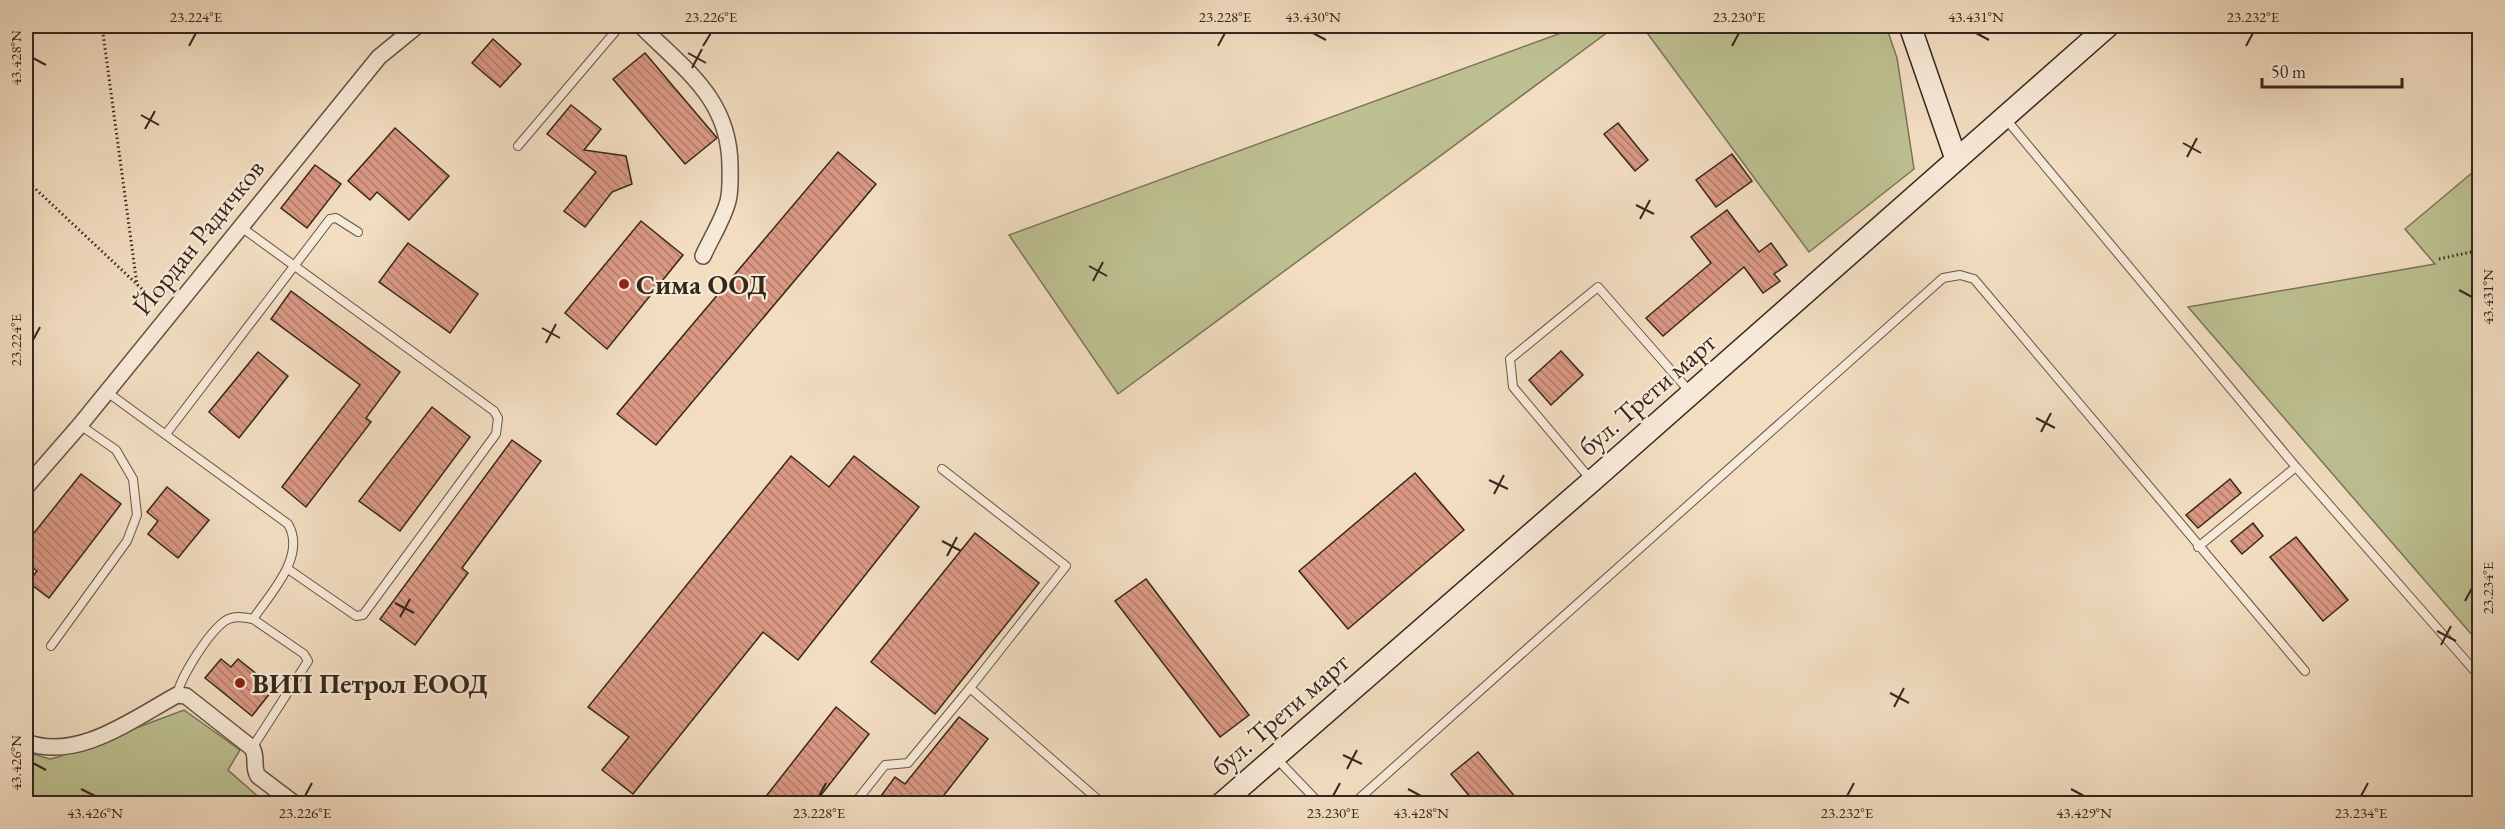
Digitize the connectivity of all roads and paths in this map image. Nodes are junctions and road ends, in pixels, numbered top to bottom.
1 (102, 26) edge
2 (417, 26) edge
3 (620, 26) edge
4 (641, 26) edge
5 (1910, 26) edge
6 (2108, 26) edge
7 (2004, 117) junction
8 (518, 146) dead end
9 (1956, 159) junction
10 (26, 180) edge
11 (240, 226) junction
12 (358, 232) dead end
13 (2480, 250) edge
14 (703, 256) dead end
15 (2439, 259) dead end
16 (295, 267) junction
17 (137, 285) junction
18 (169, 314) junction
19 (106, 391) junction
20 (1691, 393) junction
21 (80, 425) junction
22 (166, 434) junction
23 (2296, 466) junction
24 (942, 469) dead end
25 (1592, 481) junction
26 (26, 488) edge
27 (2198, 547) junction
28 (288, 569) junction
29 (253, 619) junction
30 (51, 646) dead end
31 (2305, 671) dead end
32 (2480, 677) edge
33 (969, 688) junction
34 (177, 695) junction
35 (26, 742) edge
36 (252, 748) junction
37 (1274, 756) junction
38 (295, 804) edge
39 (854, 804) edge
40 (1103, 804) edge
41 (1221, 804) edge
42 (1320, 804) edge
43 (1353, 804) edge

1 - 17 path
2 - 11 street, Йордан Радичков
3 - 8 lane
4 - 14 street
5 - 9 main road
6 - 7 main road, бул. Трети март
7 - 9 main road, бул. Трети март
7 - 23 lane
9 - 20 main road, бул. Трети март
10 - 17 path
11 - 16 lane
11 - 18 street, Йордан Радичков
12 - 16 lane
13 - 15 path
16 - 22 lane
16 - 28 lane
17 - 18 path
18 - 19 street, Йордан Радичков
19 - 21 street, Йордан Радичков
19 - 22 lane
20 - 25 main road, бул. Трети март
20 - 25 lane
21 - 26 street, Йордан Радичков
21 - 30 lane
22 - 28 lane
23 - 27 lane
23 - 32 lane
24 - 33 lane
25 - 37 main road, бул. Трети март
27 - 31 lane
27 - 43 lane
28 - 29 lane
29 - 34 lane
29 - 36 lane
33 - 39 lane
33 - 40 lane
34 - 35 street
34 - 36 street
36 - 38 street
37 - 41 main road, бул. Трети март
37 - 42 lane

